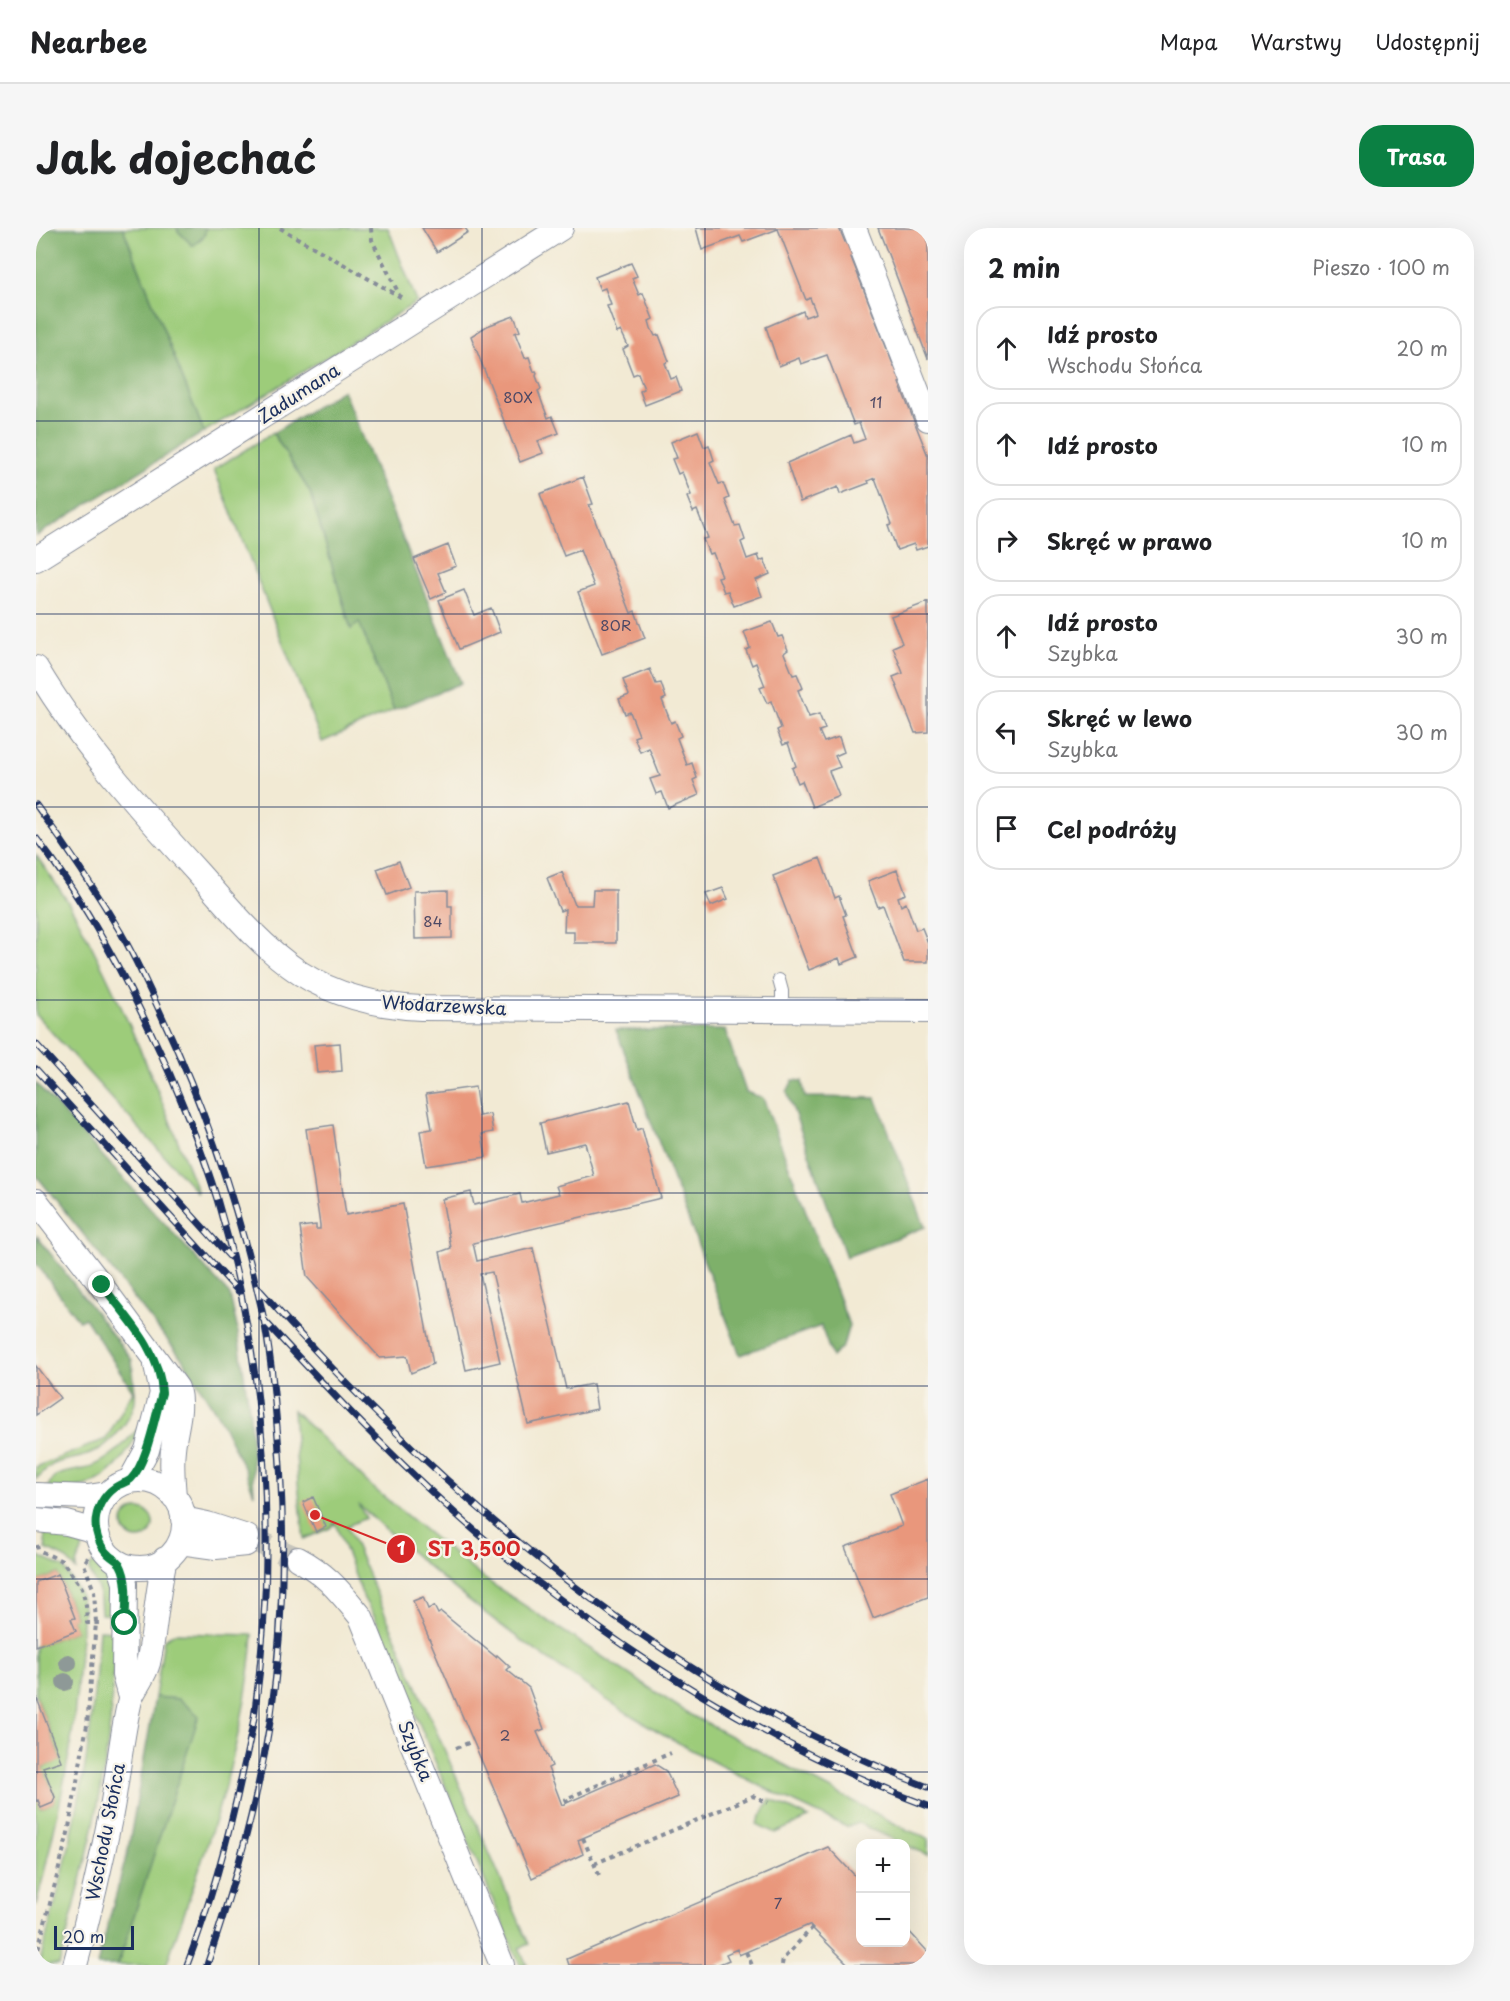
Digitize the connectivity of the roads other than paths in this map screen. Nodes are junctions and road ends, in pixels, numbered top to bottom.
1 (561, 228) edge
2 (854, 228) edge
3 (928, 419) edge
4 (36, 559) edge
5 (36, 668) edge
6 (779, 980) dead end
7 (782, 1010) junction
8 (928, 1011) edge
9 (36, 1202) edge
10 (152, 1352) junction
11 (130, 1480) junction
12 (107, 1494) junction
13 (36, 1495) edge
14 (174, 1497) junction
15 (36, 1520) edge
16 (98, 1538) junction
17 (176, 1540) junction
18 (246, 1541) tunnel mouth
19 (298, 1559) tunnel mouth
20 (119, 1563) junction
21 (130, 1697) junction
22 (75, 1965) edge
23 (502, 1965) edge

1 - 4 street, Zadumana
2 - 3 street
5 - 7 street, Włodarzewska
6 - 7 lane
7 - 8 street, Włodarzewska
9 - 10 street
10 - 11 street
10 - 14 street
11 - 12 street
11 - 14 street
12 - 13 street
12 - 16 street
14 - 17 street
15 - 16 street
16 - 20 street
17 - 18 street
17 - 20 street
17 - 21 street, Wschodu Słońca
19 - 23 street, Szybka
20 - 21 street, Wschodu Słońca
21 - 22 street, Wschodu Słońca

